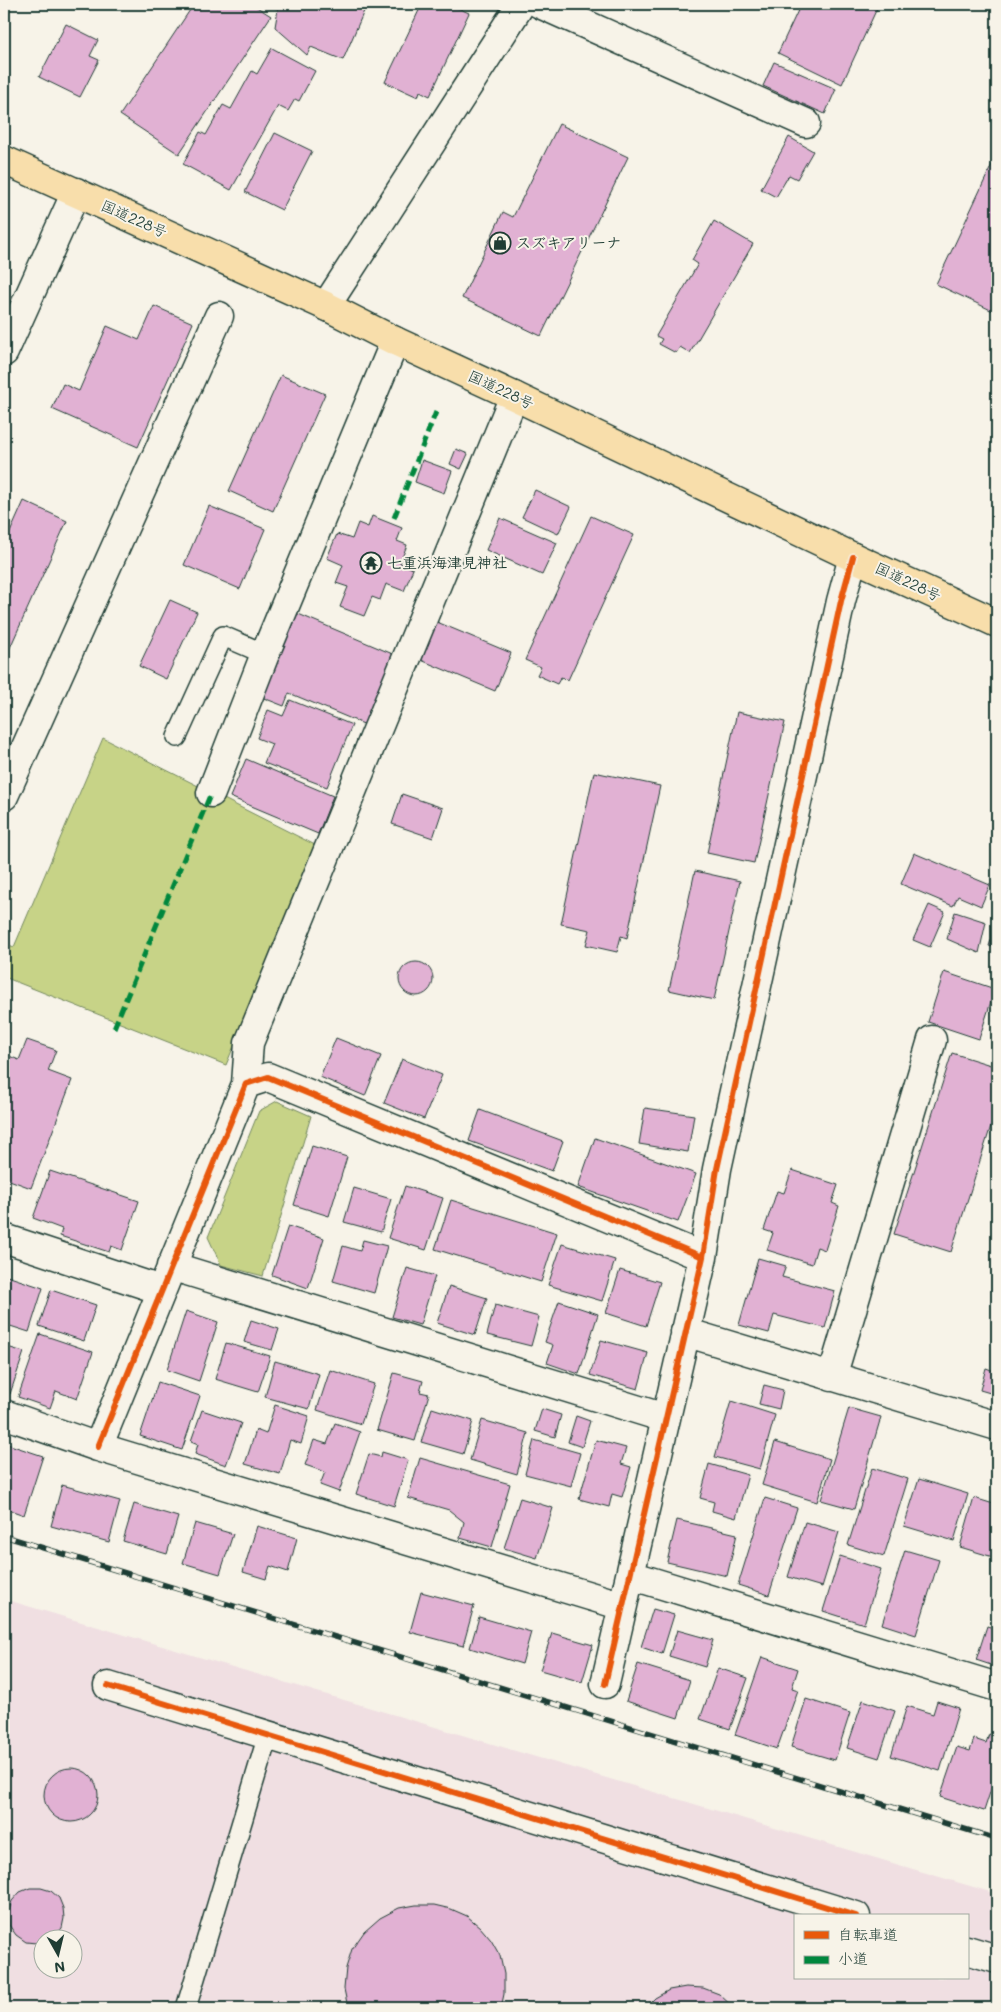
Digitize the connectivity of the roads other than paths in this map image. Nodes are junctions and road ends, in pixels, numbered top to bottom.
1 (521, 4) edge
2 (540, 4) edge
3 (806, 124) dead end
4 (4, 160) edge
5 (76, 192) junction
6 (326, 306) junction
7 (219, 316) dead end
8 (395, 342) junction
9 (4, 352) edge
10 (514, 396) junction
11 (853, 557) junction
12 (997, 623) edge
13 (265, 654) junction
14 (177, 737) dead end
15 (211, 793) dead end
16 (4, 796) edge
17 (932, 1040) dead end
18 (246, 1084) junction
19 (4, 1238) edge
20 (702, 1257) junction
21 (166, 1278) junction
22 (684, 1332) junction
23 (832, 1377) junction
24 (4, 1414) edge
25 (665, 1418) junction
26 (997, 1426) edge
27 (98, 1447) junction
28 (630, 1575) junction
29 (623, 1606) junction
30 (605, 1684) dead end
31 (108, 1686) dead end
32 (997, 1687) edge
33 (268, 1735) junction
34 (850, 1914) edge
35 (968, 1950) edge
36 (997, 1959) edge
37 (186, 2008) edge

1 - 6 street
2 - 3 street
4 - 5 highway, 国道228号
5 - 6 highway, 国道228号
5 - 9 street
6 - 8 highway, 国道228号
7 - 16 street
8 - 10 highway, 国道228号
8 - 13 street
10 - 11 highway, 国道228号
10 - 18 street
11 - 12 highway, 国道228号
11 - 20 street
13 - 14 lane
13 - 15 street
17 - 23 street
18 - 20 street
18 - 21 street
19 - 21 street
20 - 22 street
21 - 25 street
21 - 27 street
22 - 23 street
22 - 25 street
23 - 26 street
24 - 27 street
25 - 28 street
27 - 29 street
28 - 29 street
28 - 32 street
29 - 30 street
31 - 33 street
33 - 34 street
33 - 37 lane
35 - 36 street

